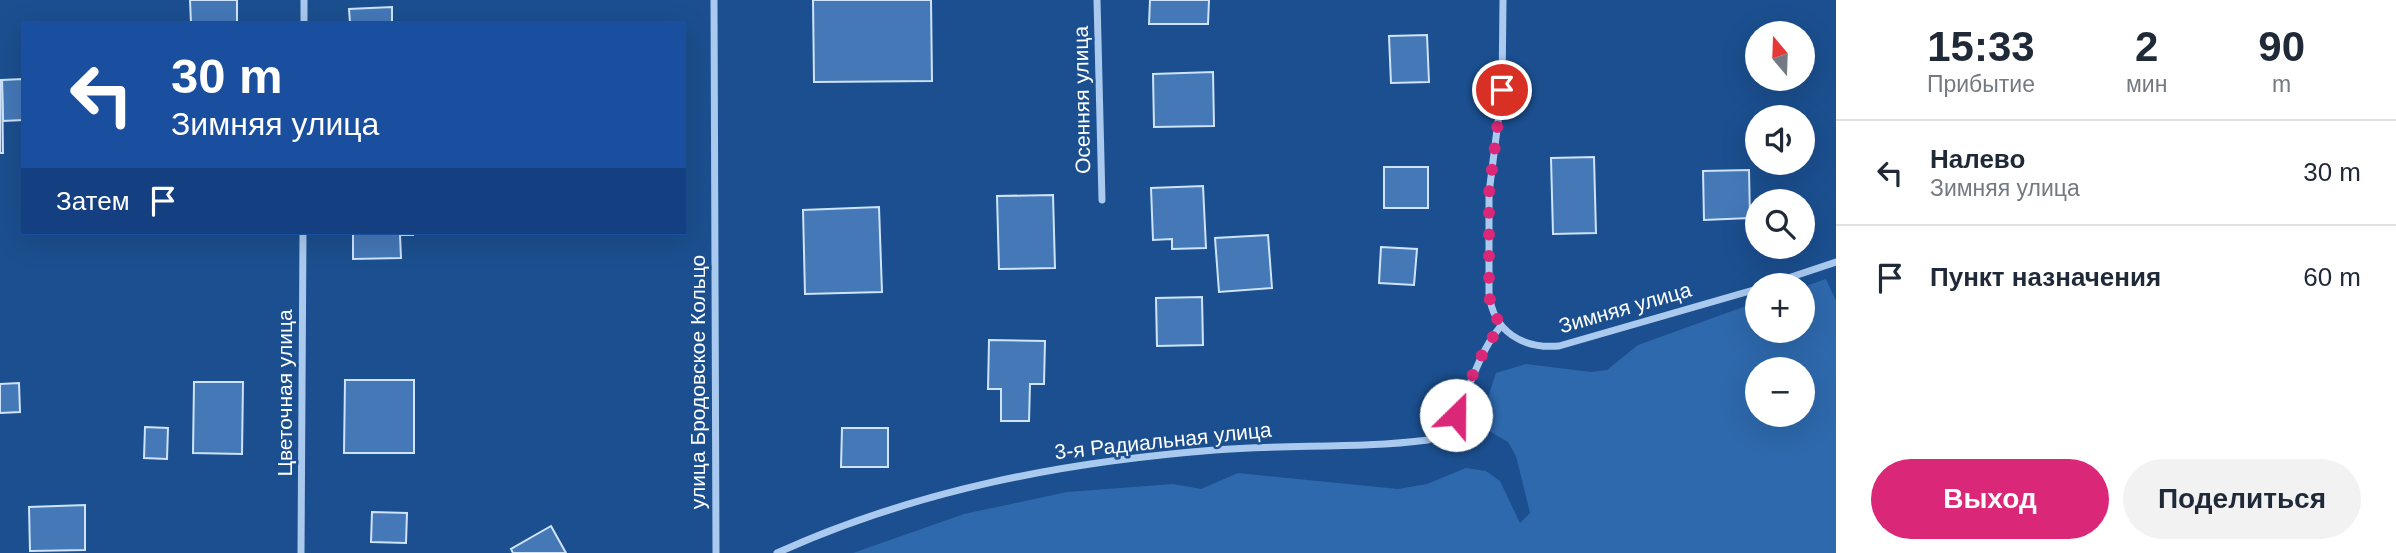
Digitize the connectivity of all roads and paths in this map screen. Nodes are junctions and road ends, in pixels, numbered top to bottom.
1 (304, 0) edge
2 (714, 0) edge
3 (1097, 0) edge
4 (1503, 0) edge
5 (304, 21) edge
6 (1102, 200) dead end
7 (303, 235) edge
8 (1836, 262) edge
9 (1803, 273) edge
10 (1745, 292) edge
11 (1501, 326) junction
12 (301, 553) edge
13 (716, 553) edge
14 (777, 553) edge

1 - 5 street
2 - 13 street, улица Бродовское Кольцо
3 - 6 street, Осенняя улица
4 - 11 street
7 - 12 street, Цветочная улица
8 - 9 street
10 - 11 street, Зимняя улица
11 - 14 street, 3-я Радиальная улица

